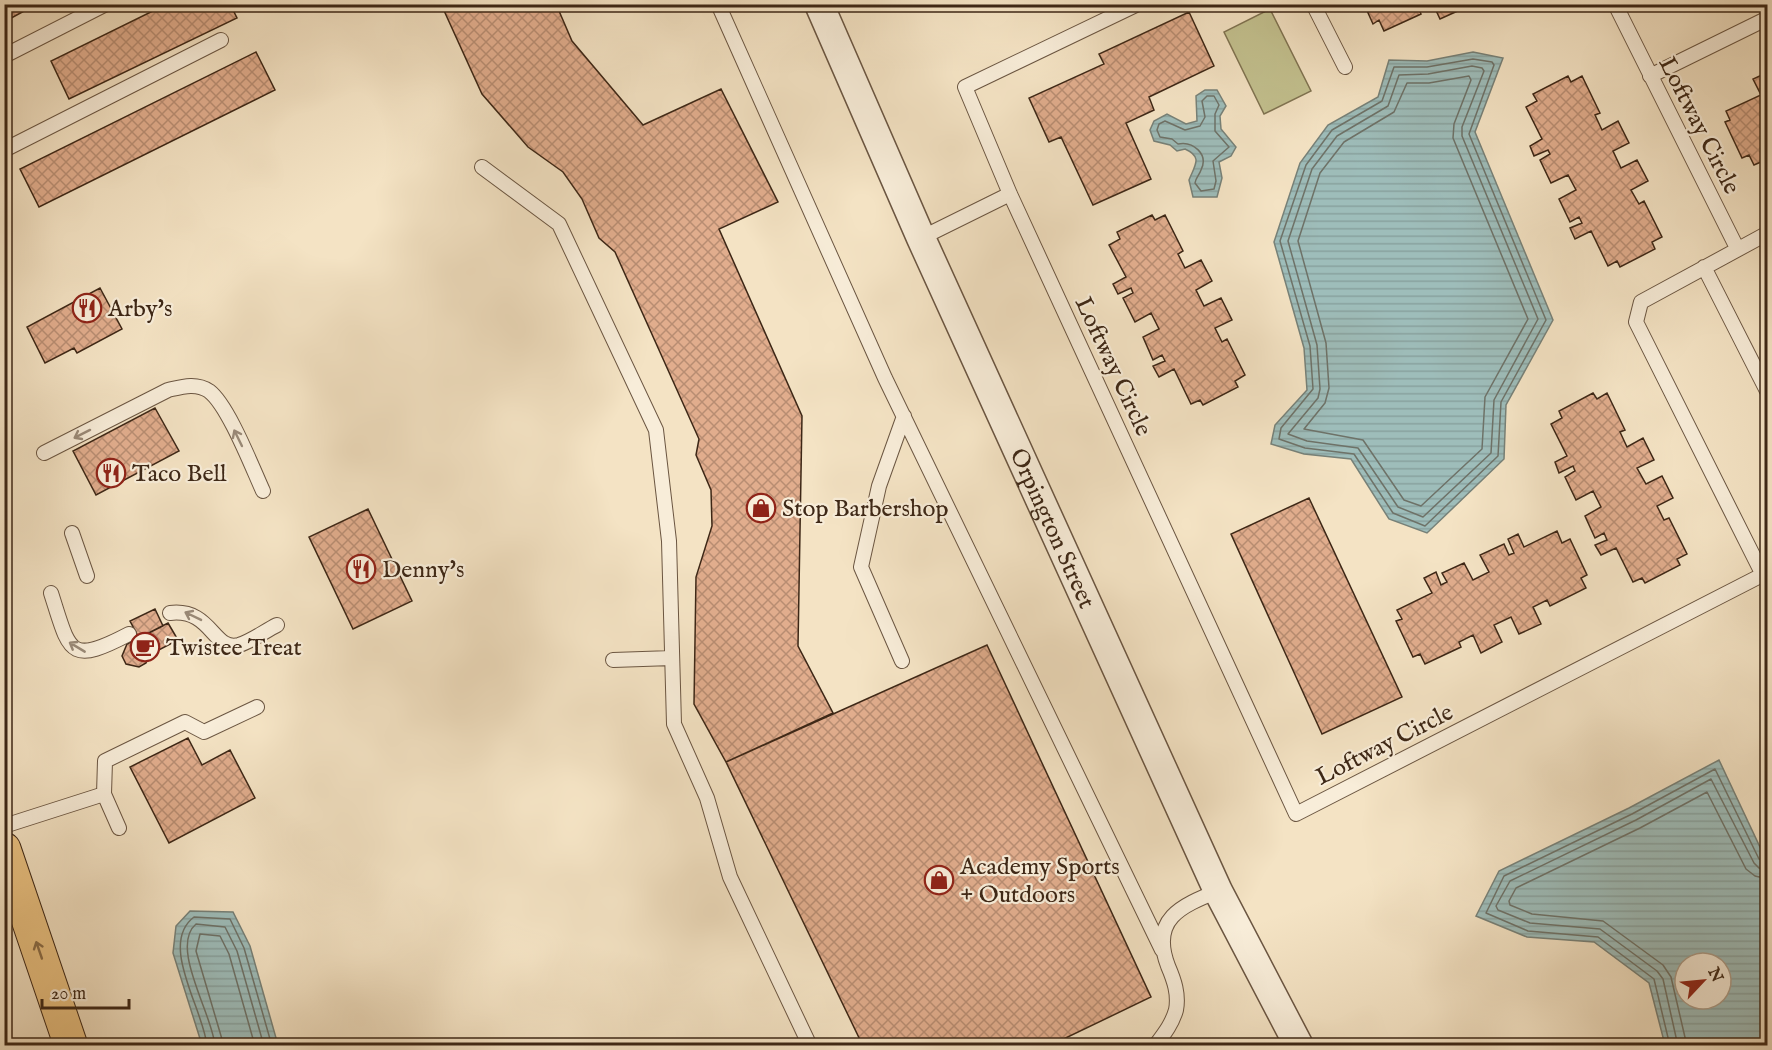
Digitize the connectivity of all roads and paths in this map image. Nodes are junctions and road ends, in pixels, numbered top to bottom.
1 (106, 4) edge
2 (718, 4) edge
3 (819, 4) edge
4 (1138, 4) edge
5 (1313, 4) edge
6 (1615, 4) edge
7 (1767, 18) edge
8 (221, 40) dead end
9 (4, 56) edge
10 (1345, 67) dead end
11 (1650, 76) junction
12 (4, 150) edge
13 (483, 167) dead end
14 (1010, 194) junction
15 (1767, 233) edge
16 (921, 238) junction
17 (1737, 248) junction
18 (1704, 267) junction
19 (1767, 393) edge
20 (904, 416) junction
21 (44, 453) dead end
22 (263, 491) dead end
23 (72, 532) dead end
24 (1765, 574) edge
25 (87, 576) dead end
26 (51, 593) dead end
27 (170, 613) dead end
28 (277, 625) dead end
29 (129, 634) dead end
30 (672, 658) junction
31 (613, 660) dead end
32 (902, 661) dead end
33 (257, 707) dead end
34 (104, 794) junction
35 (4, 826) edge
36 (119, 828) dead end
37 (4, 849) edge
38 (1218, 891) junction
39 (1162, 950) junction
40 (71, 1046) edge
41 (810, 1046) edge
42 (1155, 1046) edge
43 (1299, 1046) edge

1 - 9 lane
2 - 20 lane
3 - 16 street, Orpington Street
4 - 14 lane, Loftway Circle
5 - 10 lane
6 - 11 lane, Loftway Circle
7 - 11 lane
8 - 12 lane
11 - 17 lane, Loftway Circle
13 - 30 lane
14 - 16 lane
14 - 24 lane, Loftway Circle
15 - 17 lane
16 - 38 street, Orpington Street
17 - 18 lane, Loftway Circle
18 - 19 lane
18 - 24 lane, Loftway Circle
20 - 32 lane
20 - 39 lane
22 -> 21 lane
23 - 25 lane
29 -> 26 lane
28 -> 27 lane
30 - 31 lane
30 - 41 lane
33 - 34 lane
34 - 35 lane
34 - 36 lane
40 -> 37 highway
38 - 39 lane
38 - 43 street, Orpington Street
39 - 42 lane

